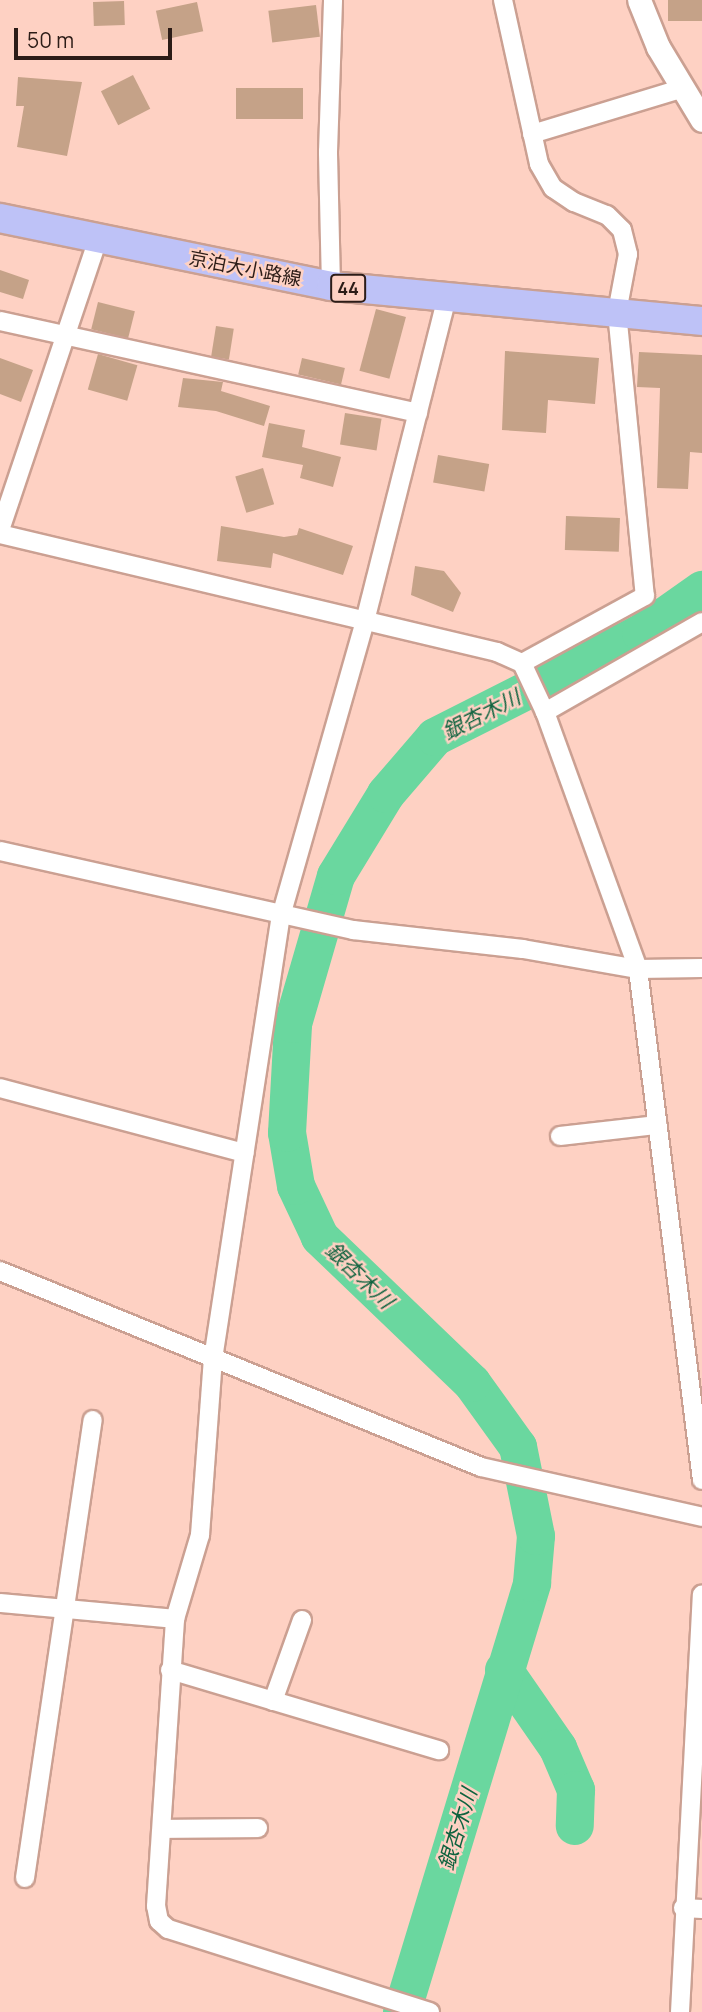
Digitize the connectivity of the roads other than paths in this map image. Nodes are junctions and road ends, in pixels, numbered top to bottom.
1 (333, 0) edge
2 (503, 0) edge
3 (639, 0) edge
4 (695, 105) edge
5 (532, 134) junction
6 (0, 218) edge
7 (98, 240) junction
8 (331, 286) junction
9 (447, 297) junction
10 (617, 312) junction
11 (0, 321) edge
12 (702, 321) edge
13 (66, 335) junction
14 (418, 413) junction
15 (0, 532) edge
16 (365, 621) junction
17 (702, 622) edge
18 (522, 663) junction
19 (545, 712) junction
20 (0, 851) edge
21 (281, 916) junction
22 (702, 968) edge
23 (638, 969) junction
24 (0, 1088) edge
25 (657, 1125) junction
26 (560, 1136) dead end
27 (245, 1153) junction
28 (0, 1271) edge
29 (213, 1359) junction
30 (93, 1420) dead end
31 (702, 1480) edge
32 (702, 1517) edge
33 (702, 1595) edge
34 (0, 1603) edge
35 (65, 1609) junction
36 (175, 1619) junction
37 (302, 1620) dead end
38 (170, 1670) junction
39 (273, 1701) junction
40 (439, 1750) dead end
41 (258, 1828) dead end
42 (162, 1829) junction
43 (25, 1878) dead end
44 (683, 1908) junction
45 (702, 1909) edge
46 (424, 2010) edge
47 (680, 2012) edge

1 - 8 street
2 - 5 street
3 - 4 street
4 - 5 street
5 - 10 street
6 - 7 main road, 京泊大小路線 / 44
7 - 8 main road, 京泊大小路線 / 44
7 - 13 street
8 - 9 main road, 京泊大小路線 / 44
9 - 10 main road, 京泊大小路線 / 44
9 - 14 street
10 - 12 main road, 京泊大小路線 / 44
10 - 18 street
11 - 13 street
13 - 14 street
13 - 15 street
14 - 16 street
15 - 16 street
16 - 18 street
16 - 21 street
17 - 19 street
18 - 19 street
19 - 23 street
20 - 21 street
21 - 23 street
21 - 27 street
22 - 23 street
23 - 25 street
24 - 27 street
25 - 26 street
25 - 31 street
27 - 29 street
28 - 29 street
29 - 32 street
29 - 36 street
30 - 35 street
33 - 44 street
34 - 35 street
35 - 36 street
35 - 43 street
36 - 38 street
37 - 39 street
38 - 39 street
38 - 42 street
39 - 40 street
41 - 42 street
42 - 46 street
44 - 45 street
44 - 47 street

